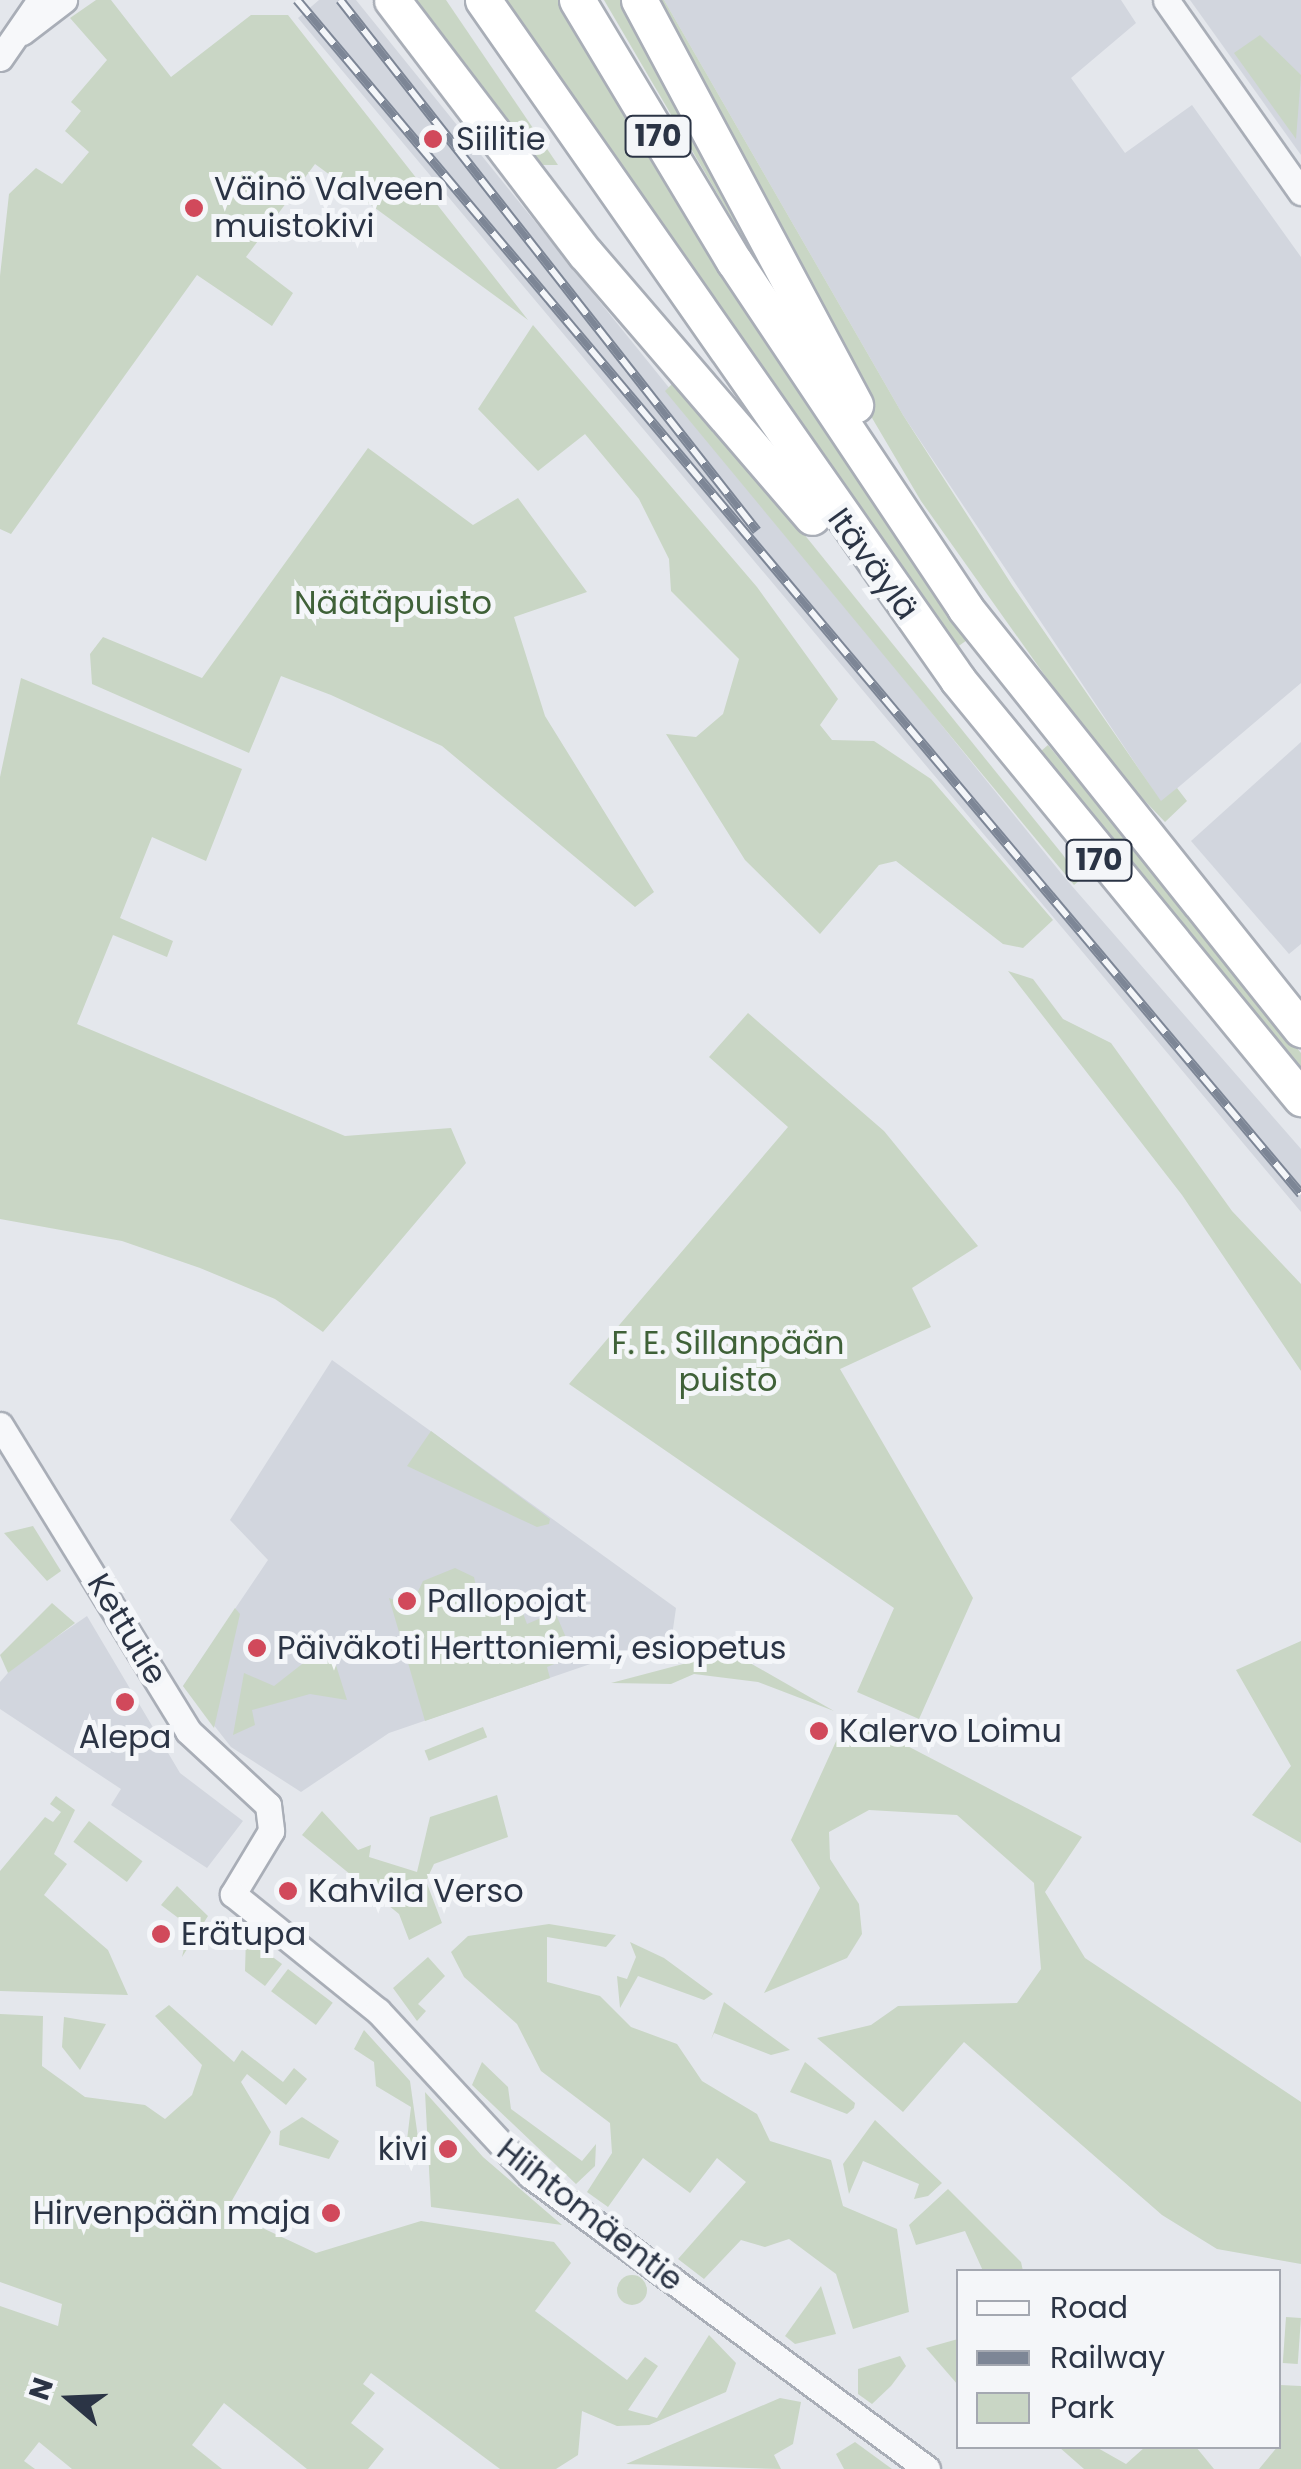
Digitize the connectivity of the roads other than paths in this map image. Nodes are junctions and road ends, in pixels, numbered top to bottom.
1 (40, 0) edge
2 (64, 0) edge
3 (392, 0) edge
4 (483, 0) edge
5 (577, 0) edge
6 (639, 0) edge
7 (1166, 0) edge
8 (22, 32) junction
9 (0, 58) edge
10 (1301, 192) edge
11 (965, 608) junction
12 (908, 613) junction
13 (1301, 1029) edge
14 (1301, 1098) edge
15 (0, 1424) edge
16 (233, 1894) joint
17 (927, 2469) edge

1 - 8 street
2 - 8 street
3 - 12 highway
4 - 12 highway, Itäväylä / 170
5 - 11 highway, Itäväylä / 170
6 - 11 highway
7 - 10 street
8 - 9 street
11 - 13 highway, Itäväylä / 170
12 - 14 highway, Itäväylä / 170
15 - 16 street, Kettutie
16 - 17 street, Hiihtomäentie

